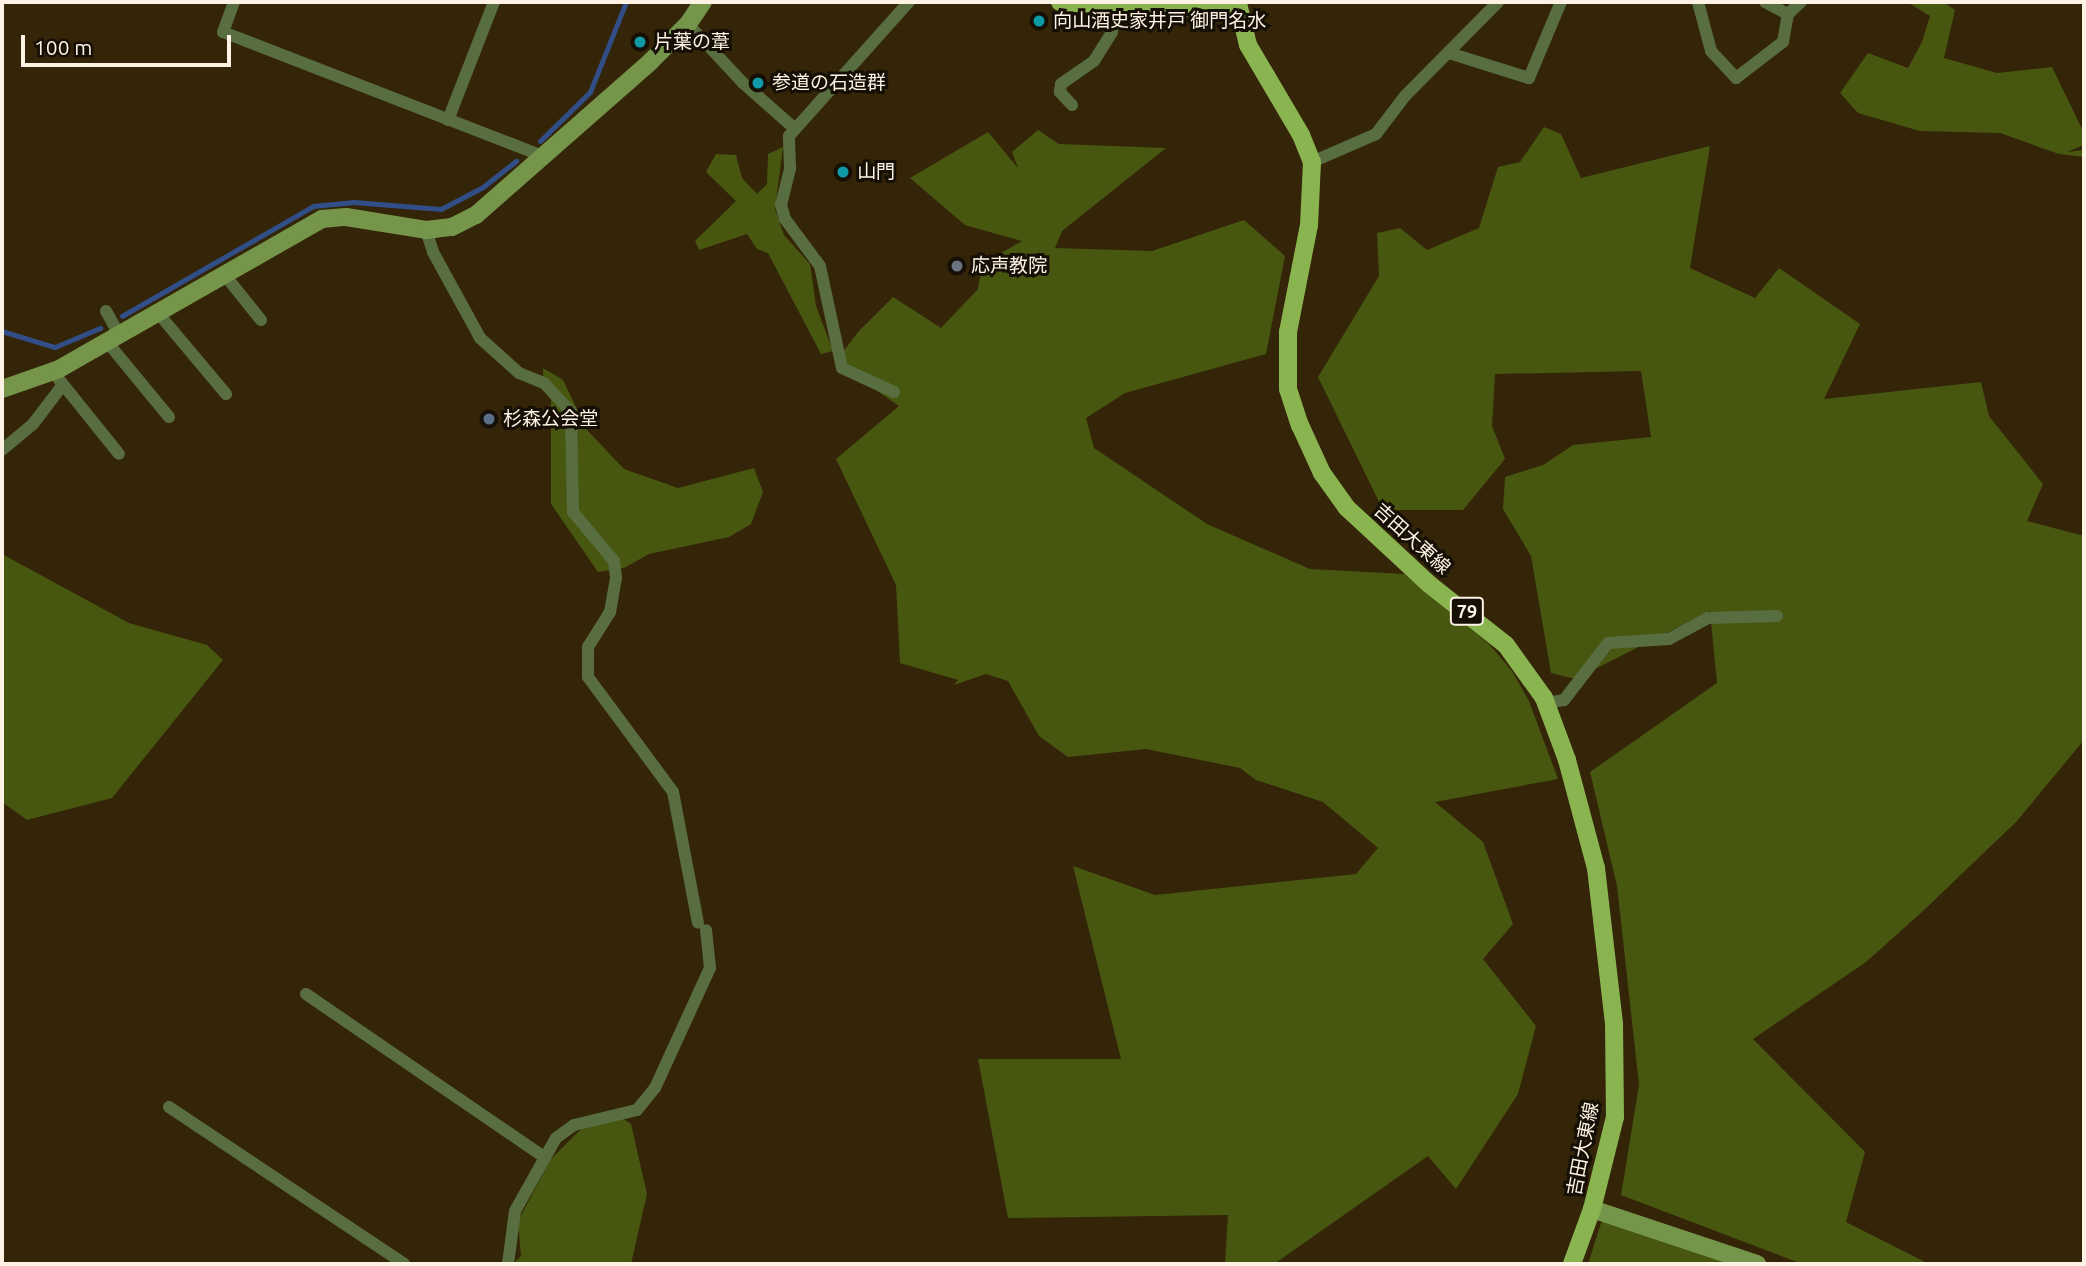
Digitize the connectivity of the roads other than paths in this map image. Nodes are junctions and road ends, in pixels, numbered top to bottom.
1 (234, 2) edge
2 (494, 2) edge
3 (703, 2) edge
4 (909, 2) edge
5 (1060, 2) edge
6 (1238, 2) edge
7 (1498, 2) edge
8 (1561, 2) edge
9 (1698, 2) edge
10 (1765, 2) edge
11 (1801, 2) edge
12 (1116, 6) junction
13 (1788, 14) junction
14 (688, 24) junction
15 (1449, 53) junction
16 (1072, 105) dead end
17 (448, 120) junction
18 (794, 128) junction
19 (545, 157) junction
20 (1312, 162) junction
21 (426, 230) junction
22 (224, 274) junction
23 (106, 311) dead end
24 (158, 313) junction
25 (261, 320) dead end
26 (114, 340) junction
27 (58, 379) junction
28 (2, 389) edge
29 (894, 392) dead end
30 (226, 394) dead end
31 (169, 416) dead end
32 (2, 450) edge
33 (119, 454) dead end
34 (1777, 617) dead end
35 (1546, 703) junction
36 (306, 994) dead end
37 (169, 1107) dead end
38 (544, 1157) junction
39 (1592, 1209) junction
40 (404, 1264) edge
41 (508, 1264) edge
42 (1572, 1264) edge
43 (1757, 1264) edge

1 - 17 street
2 - 17 street
3 - 14 street
4 - 18 street
5 - 12 main road, 吉田大東線 / 79
6 - 12 main road, 吉田大東線 / 79
6 - 20 main road, 吉田大東線 / 79
7 - 15 street
8 - 15 street
9 - 13 street
10 - 13 street
11 - 13 street
12 - 16 street
14 - 18 street
14 - 19 street
15 - 20 street
17 - 19 street
18 - 29 street
19 - 21 street
20 - 35 main road, 吉田大東線 / 79
21 - 22 street
21 - 38 street
22 - 24 street
22 - 25 street
23 - 26 street
24 - 26 street
24 - 30 street
26 - 27 street
26 - 31 street
27 - 28 street
27 - 32 street
27 - 33 street
34 - 35 street
35 - 39 main road, 吉田大東線 / 79
36 - 38 street
37 - 40 street
38 - 41 street
39 - 42 main road, 吉田大東線 / 79
39 - 43 street

